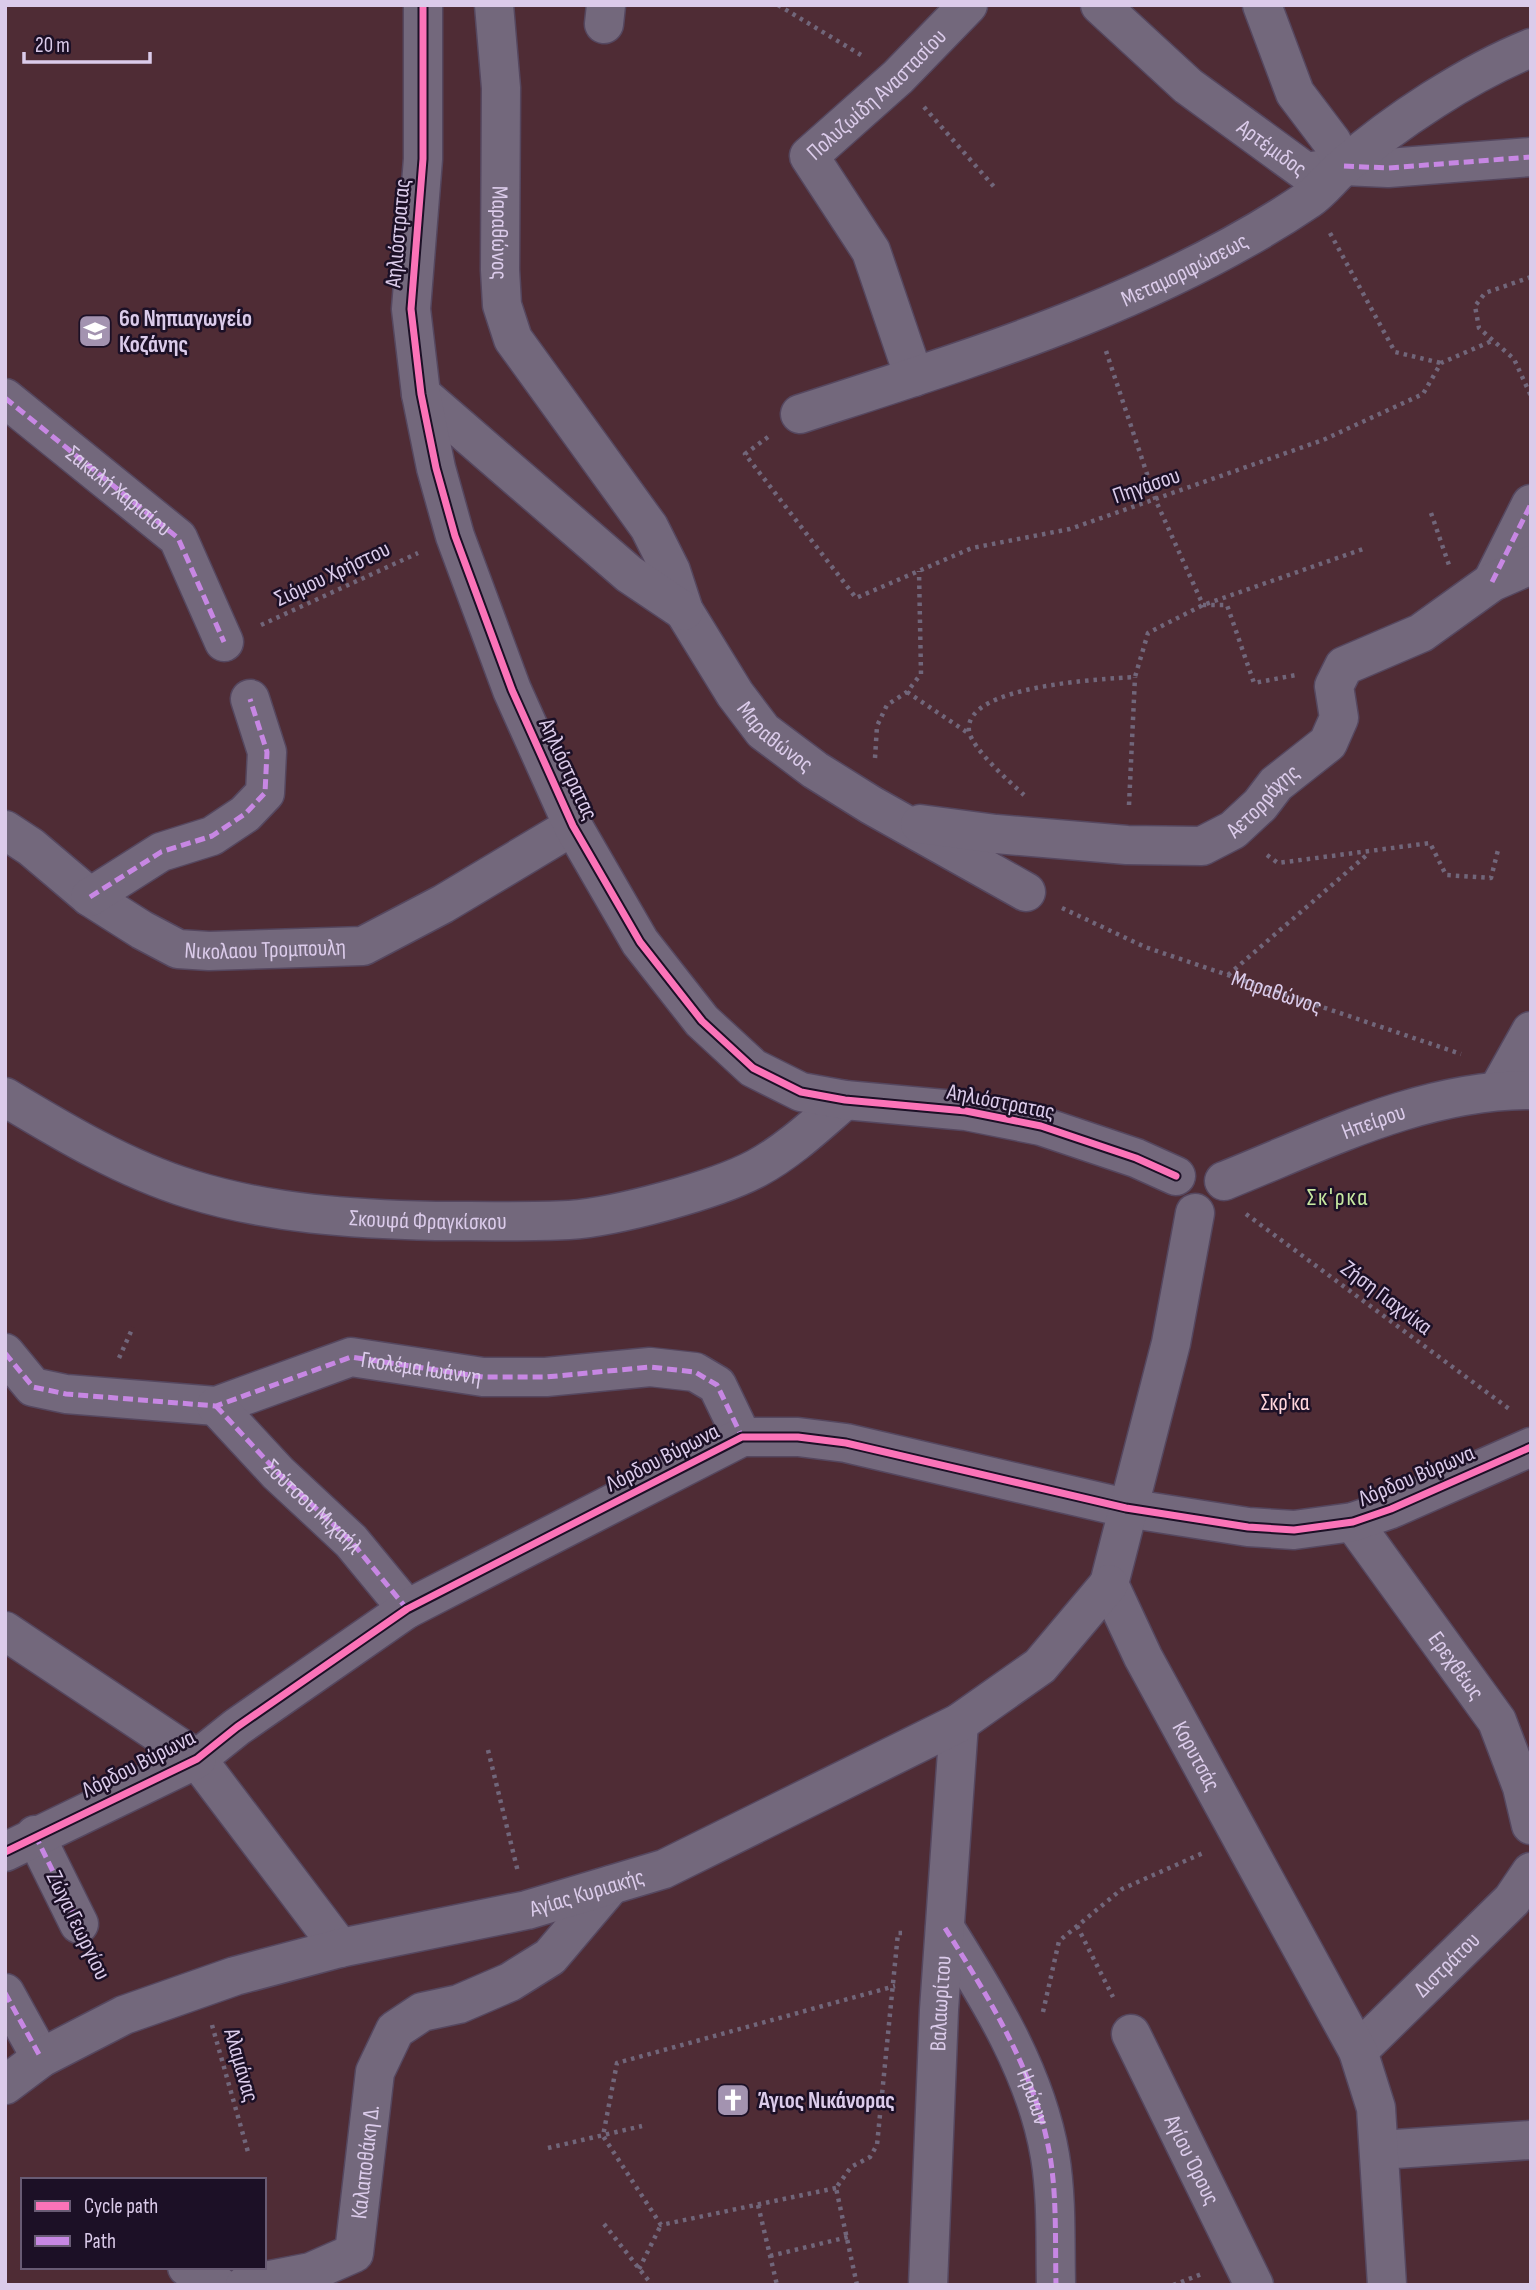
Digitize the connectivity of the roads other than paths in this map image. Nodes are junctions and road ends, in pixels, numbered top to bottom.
1 (423, 5) edge
2 (494, 5) edge
3 (968, 5) edge
4 (1100, 5) edge
5 (1262, 5) edge
6 (1531, 48) edge
7 (1531, 157) edge
8 (1344, 166) junction
9 (914, 377) junction
10 (421, 394) junction
11 (5, 398) edge
12 (800, 414) dead end
13 (1531, 504) edge
14 (1531, 565) edge
15 (1477, 592) junction
16 (684, 611) junction
17 (224, 642) road end
18 (250, 699) dead end
19 (884, 813) junction
20 (573, 826) junction
21 (5, 830) edge
22 (1026, 892) road end
23 (90, 897) junction
24 (1531, 1031) edge
25 (1514, 1090) edge
26 (5, 1097) edge
27 (845, 1100) junction
28 (1214, 1197) junction
29 (5, 1353) edge
30 (216, 1406) junction
31 (1525, 1432) edge
32 (742, 1437) junction
33 (1126, 1508) junction
34 (1353, 1522) junction
35 (1109, 1584) junction
36 (407, 1609) junction
37 (5, 1631) edge
38 (959, 1723) junction
39 (197, 1759) junction
40 (1526, 1784) edge
41 (1531, 1825) edge
42 (20, 1843) edge
43 (1531, 1872) edge
44 (611, 1885) junction
45 (79, 1923) road end
46 (945, 1928) junction
47 (340, 1948) junction
48 (5, 1993) edge
49 (1131, 2034) road end
50 (1358, 2051) junction
51 (41, 2058) junction
52 (5, 2085) edge
53 (1531, 2140) edge
54 (1380, 2150) junction
55 (190, 2269) edge
56 (218, 2285) edge
57 (245, 2285) edge
58 (928, 2285) edge
59 (1056, 2285) edge
60 (1254, 2285) edge
61 (1387, 2285) edge

1 - 10 street, Αηλιόστρατας
2 - 16 street, Μαραθώνος
3 - 9 street, Πολυζωίδη Αναστασίου
4 - 8 street, Αρτέμιδος
5 - 8 street
6 - 8 street, Μεταμορφώσεως
7 - 8 street, Αρτέμιδος
8 - 9 street, Μεταμορφώσεως
9 - 12 street, Μεταμορφώσεως
10 - 16 street
10 - 20 street, Αηλιόστρατας
11 - 17 street, Σακαλή Χαρισίου
13 - 15 street
14 - 15 street
15 - 19 street, Αετορράχης
16 - 19 street, Μαραθώνος
18 - 23 street
19 - 22 street, Μαραθώνος
20 - 23 street, Νικολαου Τρομπουλη
20 - 27 street, Αηλιόστρατας
21 - 23 street, Νικολαου Τρομπουλη
24 - 25 street
25 - 28 street, Ηπείρου
26 - 27 street, Σκουφά Φραγκίσκου
27 - 28 street, Αηλιόστρατας
28 - 33 street
29 - 30 street, Γκολέμα Ιωάννη
30 - 32 street, Γκολέμα Ιωάννη
30 - 36 street, Σούτσου Μιχαήλ
31 - 34 street, Λόρδου Βύρωνα
32 - 33 street, Λόρδου Βύρωνα
32 - 36 street, Λόρδου Βύρωνα
33 - 34 street, Λόρδου Βύρωνα
33 - 35 street
34 - 40 street, Ερεχθέως
35 - 38 street, Αγίας Κυριακής
35 - 50 street, Κορυτσάς
36 - 39 street, Λόρδου Βύρωνα
37 - 39 street
38 - 44 street, Αγίας Κυριακής
38 - 46 street, Βαλαωρίτου
39 - 42 street, Λόρδου Βύρωνα
39 - 47 street
40 - 41 street, Ερεχθέως
42 - 45 street, Ζώγα Γεωργίου
43 - 50 street, Διστράτου
44 - 47 street, Αγίας Κυριακής
44 - 57 street, Καλαποθάκη Δ.
46 - 58 street, Βαλαωρίτου
46 - 59 street, Ηρώων
47 - 51 street, Αγίας Κυριακής
48 - 51 street
49 - 60 street, Αγίου Όρους
50 - 54 street, Κορυτσάς
51 - 52 street, Αγίας Κυριακής
53 - 54 street
54 - 61 street, Κορυτσάς
55 - 56 street

